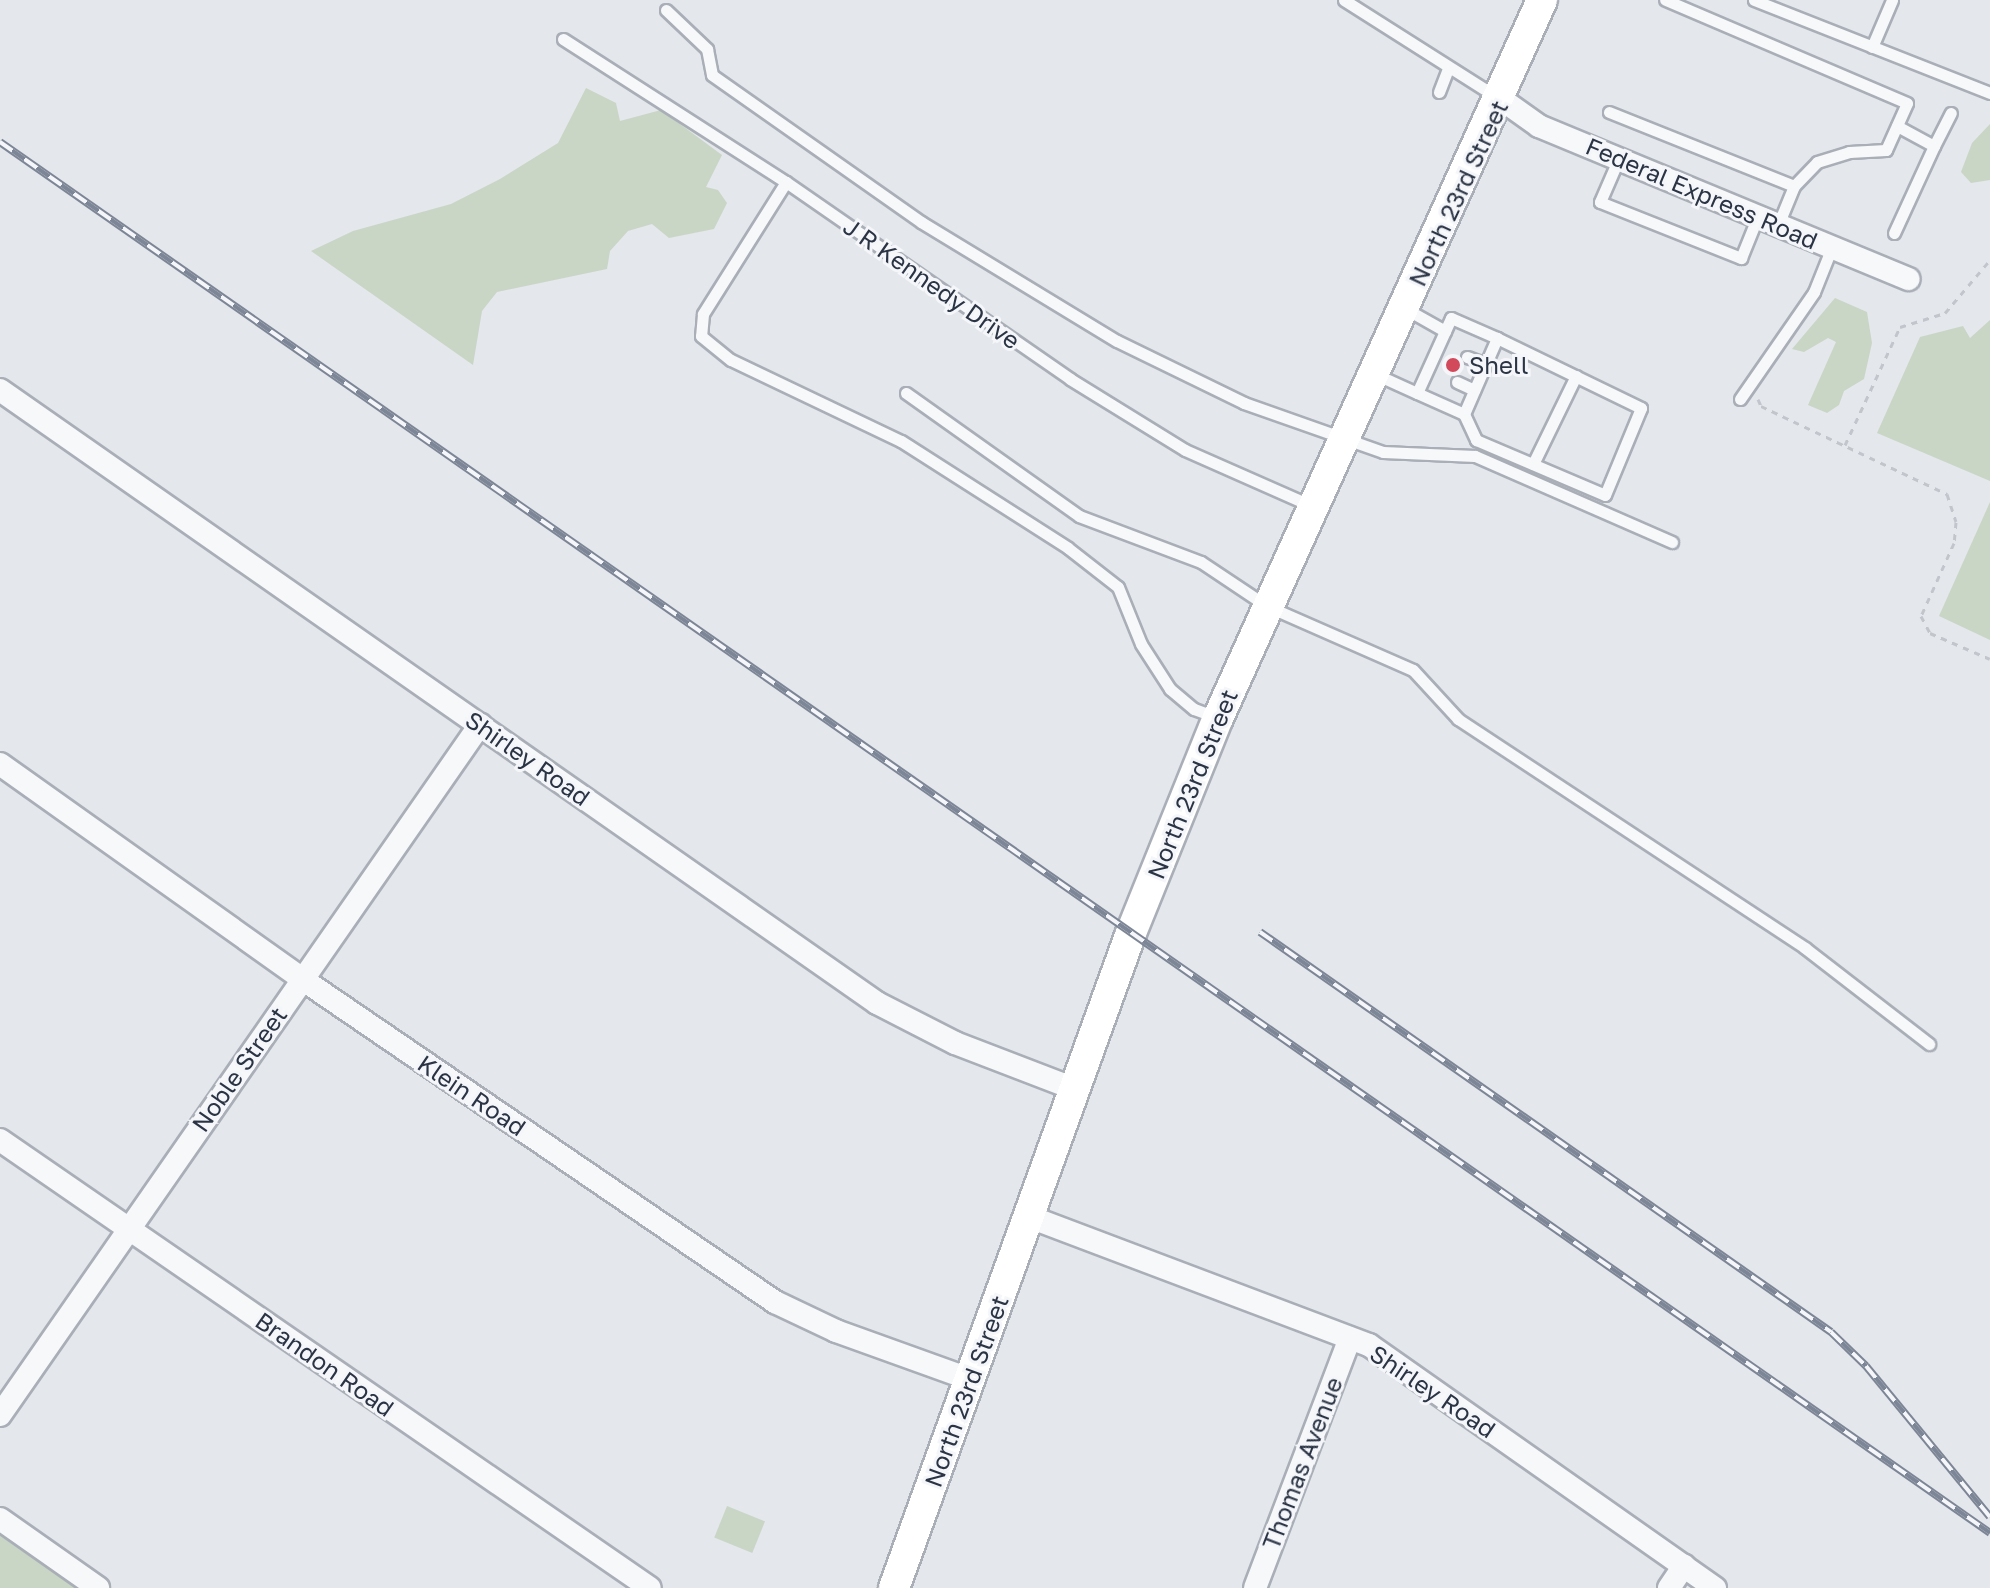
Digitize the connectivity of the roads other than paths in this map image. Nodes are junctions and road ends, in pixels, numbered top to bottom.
1 (1344, 0) edge
2 (1542, 0) edge
3 (1665, 0) edge
4 (1754, 0) edge
5 (1892, 0) edge
6 (666, 10) dead end
7 (563, 39) dead end
8 (1872, 47) junction
9 (1448, 68) junction
10 (1439, 92) dead end
11 (1990, 93) edge
12 (1501, 99) junction
13 (1609, 112) dead end
14 (1951, 113) dead end
15 (1897, 126) junction
16 (1934, 146) junction
17 (1620, 158) junction
18 (786, 182) junction
19 (1794, 186) junction
20 (1768, 220) junction
21 (1894, 233) dead end
22 (1832, 247) junction
23 (1909, 279) dead end
24 (1405, 309) junction
25 (1445, 331) junction
26 (1497, 338) junction
27 (1467, 357) dead end
28 (1486, 364) junction
29 (1374, 374) junction
30 (1576, 376) junction
31 (1457, 382) dead end
32 (0, 390) edge
33 (1474, 390) junction
34 (906, 393) dead end
35 (1417, 393) junction
36 (1740, 399) dead end
37 (1464, 414) junction
38 (1345, 437) junction
39 (1533, 464) junction
40 (1312, 506) junction
41 (1672, 542) dead end
42 (1267, 606) junction
43 (1218, 718) junction
44 (480, 725) junction
45 (0, 764) edge
46 (302, 979) junction
47 (1929, 1044) dead end
48 (1075, 1089) junction
49 (0, 1140) edge
50 (1030, 1217) junction
51 (128, 1227) junction
52 (1350, 1338) junction
53 (969, 1379) junction
54 (0, 1415) edge
55 (0, 1519) edge
56 (1684, 1566) junction
57 (98, 1588) edge
58 (650, 1588) edge
59 (894, 1588) edge
60 (1255, 1588) edge
61 (1669, 1588) edge
62 (1715, 1588) edge

1 - 9 lane
2 - 12 main road, North 23rd Street
3 - 15 lane
4 - 8 lane
5 - 8 lane
6 - 38 lane
7 - 18 lane, J R Kennedy Drive
8 - 11 lane
9 - 10 lane
9 - 12 lane
12 - 17 street, Federal Express Road
12 - 24 main road, North 23rd Street
13 - 19 lane
14 - 16 lane
15 - 16 lane
15 - 19 lane
16 - 21 lane
17 - 20 street, Federal Express Road
17 - 20 lane
18 - 40 lane, J R Kennedy Drive
18 - 43 lane
19 - 20 lane
20 - 22 street, Federal Express Road
22 - 23 street, Federal Express Road
22 - 36 lane
24 - 25 lane
24 - 29 main road, North 23rd Street
25 - 26 lane
25 - 35 lane
26 - 28 lane
26 - 30 lane
27 - 28 lane
28 - 33 lane
29 - 35 lane
29 - 38 main road, North 23rd Street
30 - 39 lane
30 - 39 lane
31 - 33 lane
32 - 44 street, Shirley Road
33 - 37 lane
34 - 42 lane
35 - 37 lane
37 - 39 lane
38 - 40 main road, North 23rd Street
38 - 41 lane
40 - 42 main road, North 23rd Street
42 - 43 main road, North 23rd Street
42 - 47 lane
43 - 48 main road, North 23rd Street
44 - 46 street, Noble Street
44 - 48 street, Shirley Road
45 - 46 street, Klein Road
46 - 51 street, Noble Street
46 - 53 street, Klein Road
48 - 50 main road, North 23rd Street
49 - 51 street, Brandon Road
50 - 52 street, Shirley Road
50 - 53 main road, North 23rd Street
51 - 54 street, Noble Street
51 - 58 street, Brandon Road
52 - 56 street, Shirley Road
52 - 60 street, Thomas Avenue
53 - 59 main road, North 23rd Street
55 - 57 street
56 - 61 street
56 - 62 street, Shirley Road

